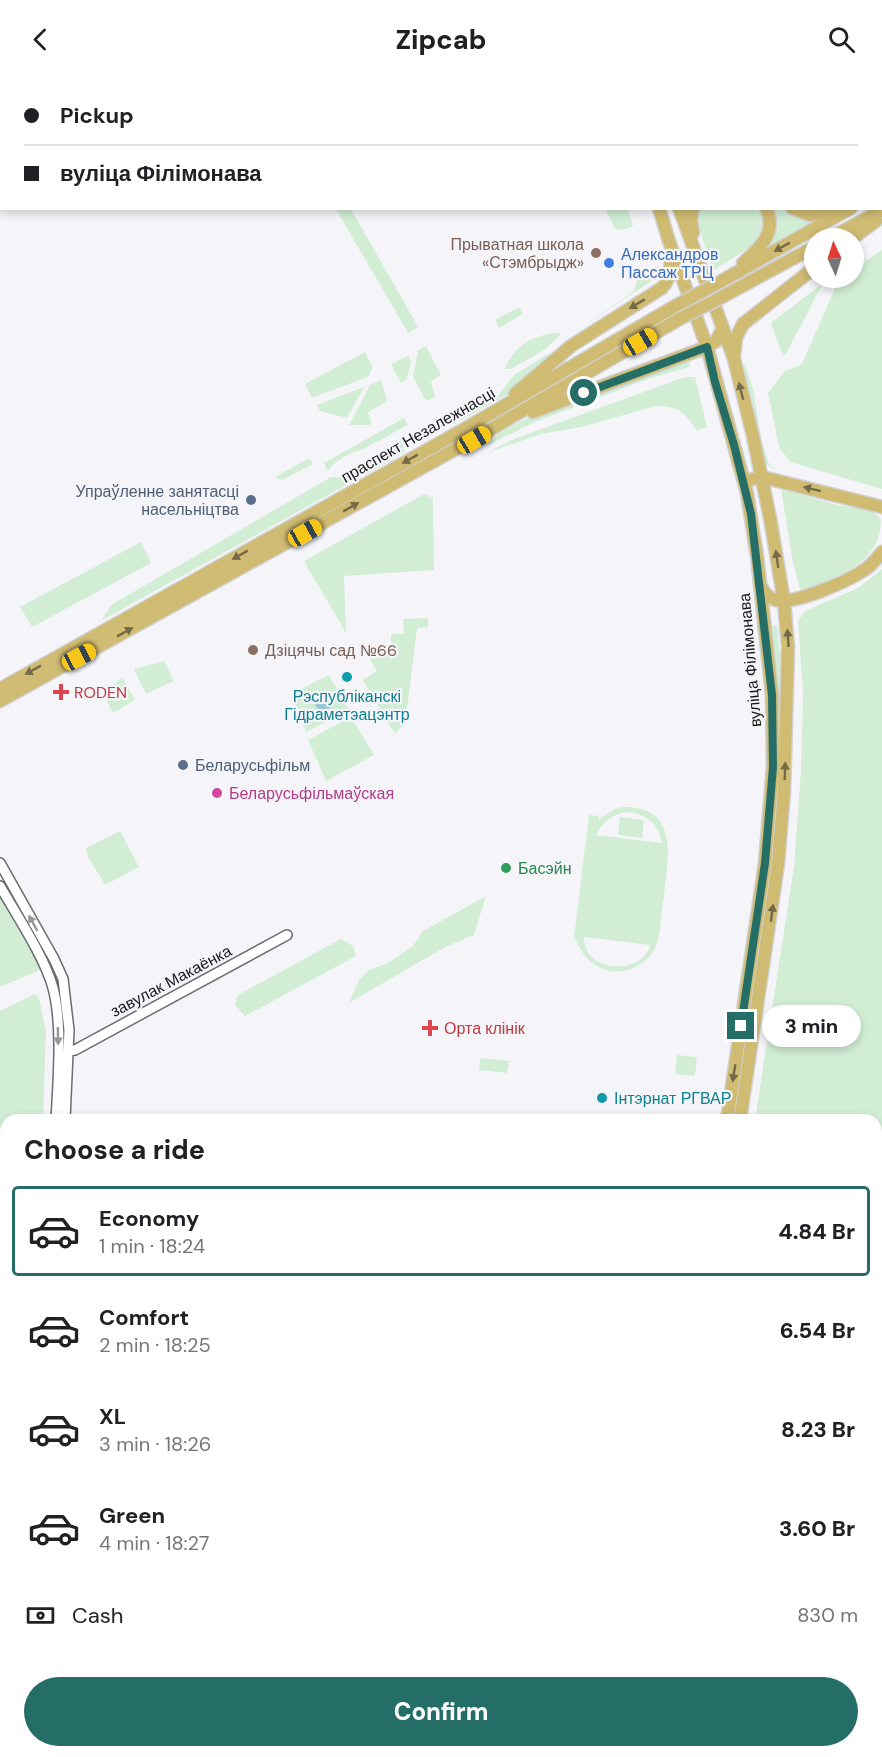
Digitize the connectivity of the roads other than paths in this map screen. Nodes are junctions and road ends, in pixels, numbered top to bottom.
1 (660, 210) edge
2 (680, 210) edge
3 (693, 210) edge
4 (767, 210) edge
5 (797, 210) edge
6 (836, 210) edge
7 (847, 210) edge
8 (882, 210) edge
9 (882, 216) edge
10 (849, 228) edge
11 (864, 230) edge
12 (669, 241) junction
13 (804, 252) edge
14 (698, 257) junction
15 (804, 276) edge
16 (722, 280) junction
17 (723, 328) junction
18 (707, 347) junction
19 (734, 357) junction
20 (498, 408) junction
21 (495, 427) junction
22 (762, 477) junction
23 (744, 481) junction
24 (881, 509) edge
25 (882, 552) edge
26 (760, 583) junction
27 (784, 601) junction
28 (0, 688) edge
29 (0, 701) edge
30 (776, 812) junction
31 (0, 863) edge
32 (0, 886) edge
33 (287, 935) dead end
34 (61, 974) junction
35 (50, 979) junction
36 (69, 1051) junction
37 (56, 1114) edge
38 (65, 1114) edge
39 (728, 1114) edge
40 (741, 1114) edge

1 - 12 main road, вуліца Філімонава
2 - 14 main road, вуліца Філімонава
3 - 14 main road
4 - 16 main road
5 - 6 main road
7 -> 16 main road, праспект Незалежнасці
8 - 10 main road
9 - 11 main road
12 - 18 main road, вуліца Філімонава
12 -> 20 main road
13 - 21 main road, праспект Незалежнасці, bridge
14 - 17 main road, вуліца Філімонава
15 - 19 main road
16 - 20 main road, праспект Незалежнасці, bridge
17 - 18 main road
17 - 19 main road, вуліца Філімонава
18 - 21 main road
18 - 23 main road, вуліца Філімонава
22 -> 19 main road, вуліца Філімонава
20 -> 28 main road, праспект Незалежнасці
29 -> 21 main road, праспект Незалежнасці
22 - 23 main road
24 -> 22 main road
27 -> 22 main road, вуліца Філімонава
23 - 26 main road, вуліца Філімонава
25 - 27 main road
26 - 27 main road
26 - 30 main road, вуліца Філімонава
30 -> 27 main road, вуліца Філімонава
30 -> 39 main road, вуліца Філімонава
40 -> 30 main road, вуліца Філімонава
34 -> 31 street
32 - 35 street
33 - 36 street, завулак Макаёнка
34 - 35 street
34 - 36 street
35 -> 37 street
36 - 38 street

